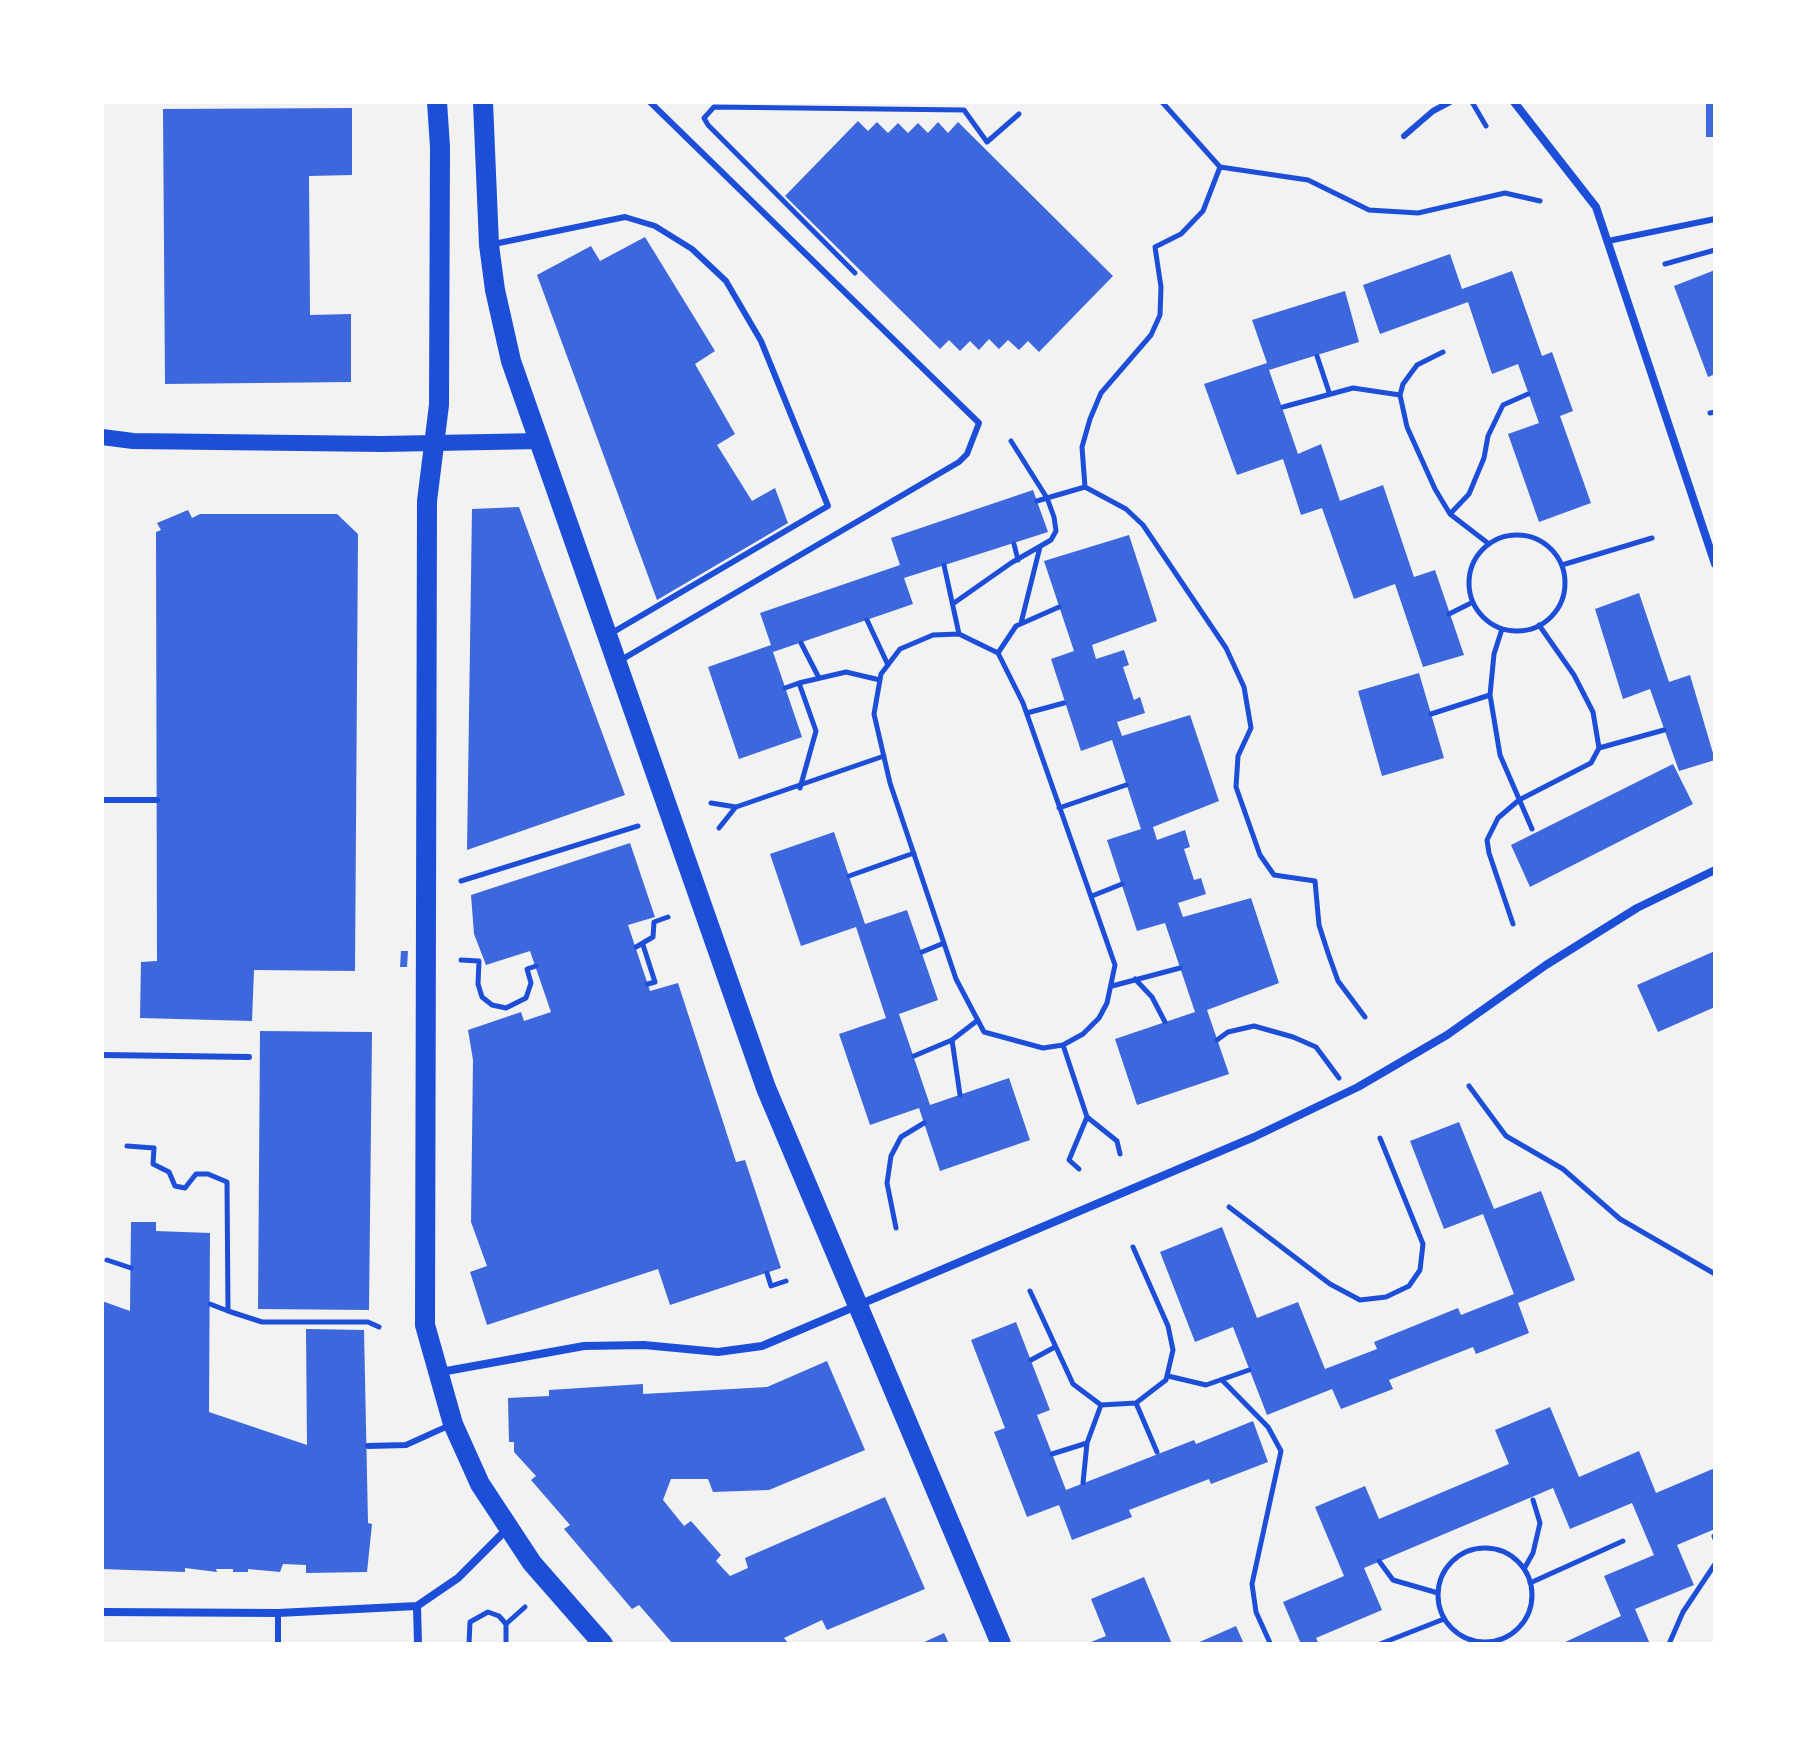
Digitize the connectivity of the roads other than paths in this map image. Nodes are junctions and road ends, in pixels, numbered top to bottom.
1 (437, 102) edge
2 (483, 102) edge
3 (650, 102) edge
4 (1450, 102) edge
5 (1514, 102) edge
6 (1404, 136) dead end
7 (1715, 219) edge
8 (1608, 241) junction
9 (489, 245) junction
10 (102, 437) edge
11 (541, 441) junction
12 (434, 444) junction
13 (1715, 564) edge
14 (610, 634) junction
15 (619, 661) junction
16 (102, 800) edge
17 (157, 800) dead end
18 (1715, 870) edge
19 (102, 1055) edge
20 (249, 1057) dead end
21 (857, 1306) junction
22 (436, 1372) junction
23 (453, 1424) junction
24 (368, 1446) dead end
25 (507, 1529) junction
26 (417, 1606) junction
27 (102, 1612) edge
28 (278, 1613) junction
29 (278, 1644) edge
30 (418, 1644) edge
31 (603, 1644) edge
32 (1001, 1644) edge

1 - 12 main road
2 - 9 main road
3 - 15 lane
4 - 6 lane
5 - 8 street
7 - 8 lane
8 - 13 street
9 - 11 main road
9 - 14 lane
10 - 12 main road
11 - 12 main road
11 - 14 main road
12 - 22 main road
14 - 15 main road
15 - 21 main road
16 - 17 lane
18 - 21 street
19 - 20 lane
21 - 22 street
21 - 32 main road
22 - 23 main road
23 - 24 lane
23 - 25 main road
25 - 26 street
25 - 31 main road
26 - 28 street
26 - 30 street
27 - 28 street
28 - 29 lane

